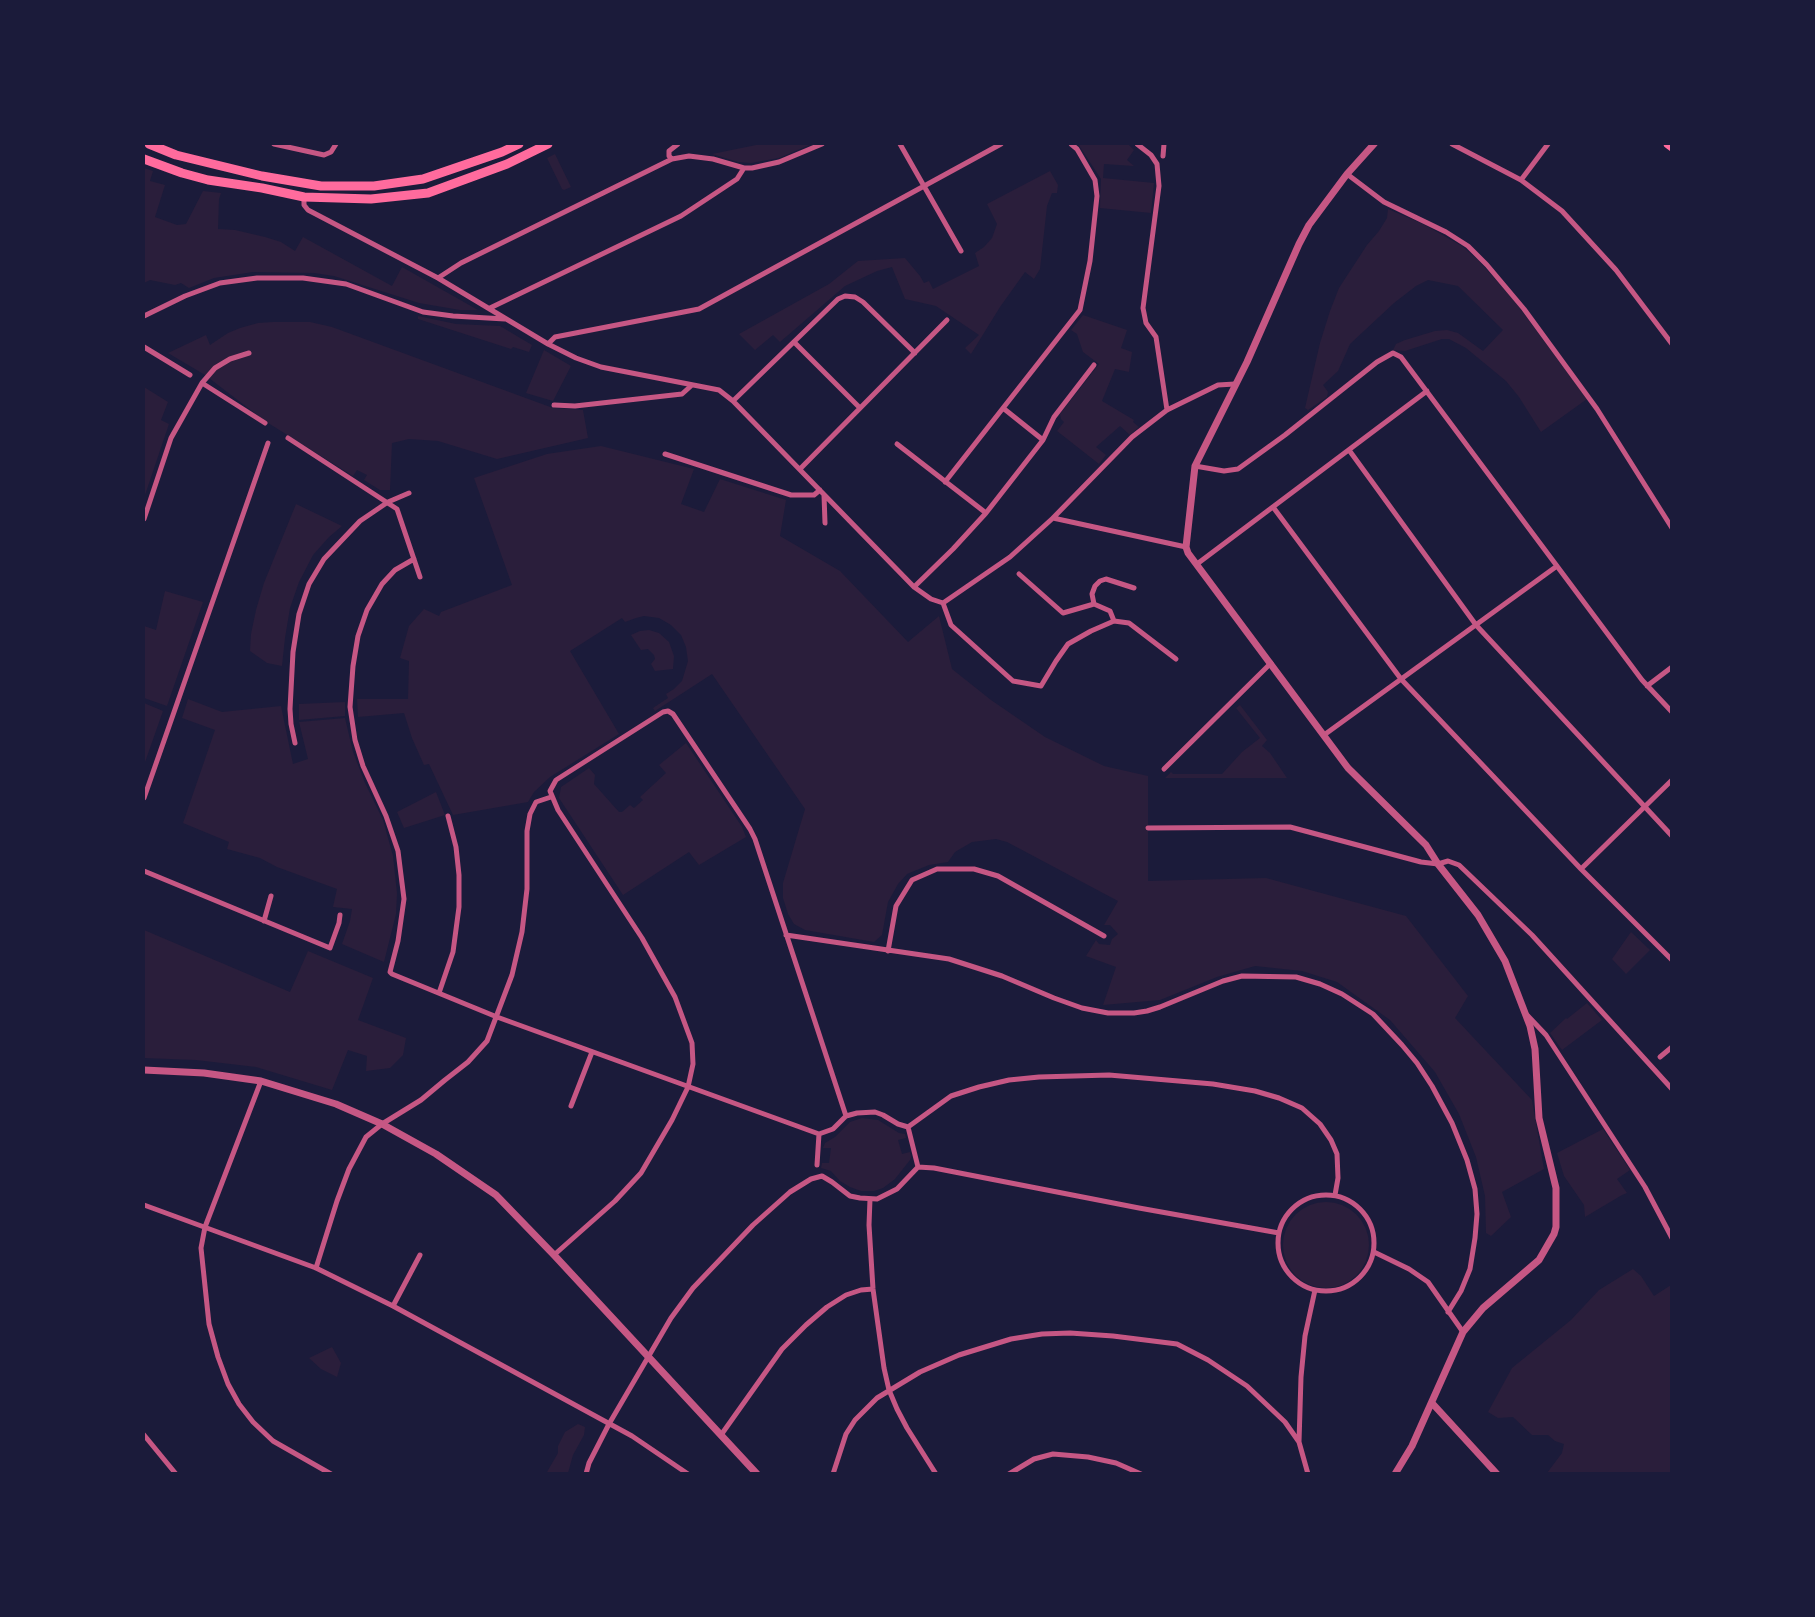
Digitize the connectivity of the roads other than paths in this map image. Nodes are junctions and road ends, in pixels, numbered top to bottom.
1 (149, 144) edge
2 (274, 144) edge
3 (519, 144) edge
4 (548, 144) edge
5 (678, 144) edge
6 (822, 144) edge
7 (900, 144) edge
8 (1001, 144) edge
9 (1071, 144) edge
10 (1137, 144) edge
11 (1164, 144) edge
12 (1374, 144) edge
13 (1452, 144) edge
14 (1548, 144) edge
15 (336, 146) edge
16 (1163, 156) dead end
17 (144, 159) edge
18 (672, 159) junction
19 (744, 168) junction
20 (1347, 174) junction
21 (1521, 180) junction
22 (924, 187) junction
23 (304, 197) junction
24 (961, 251) dead end
25 (438, 278) junction
26 (490, 308) junction
27 (144, 316) edge
28 (508, 319) junction
29 (947, 320) dead end
30 (794, 342) junction
31 (548, 344) junction
32 (1671, 344) edge
33 (144, 347) edge
34 (915, 353) junction
35 (249, 354) dead end
36 (1094, 365) dead end
37 (190, 375) dead end
38 (202, 383) junction
39 (1235, 384) junction
40 (692, 385) junction
41 (1427, 391) junction
42 (733, 401) junction
43 (554, 405) dead end
44 (860, 408) junction
45 (1003, 408) junction
46 (1167, 411) junction
47 (265, 423) dead end
48 (288, 438) dead end
49 (1043, 440) junction
50 (268, 443) dead end
51 (897, 444) dead end
52 (1349, 450) junction
53 (665, 454) dead end
54 (1195, 466) junction
55 (800, 469) junction
56 (945, 482) junction
57 (822, 492) junction
58 (409, 493) dead end
59 (388, 502) junction
60 (1273, 507) junction
61 (986, 513) junction
62 (1053, 518) junction
63 (144, 519) edge
64 (825, 523) dead end
65 (1671, 526) edge
66 (1186, 547) junction
67 (414, 559) junction
68 (1197, 564) junction
69 (1557, 566) junction
70 (1019, 574) dead end
71 (420, 577) dead end
72 (914, 587) junction
73 (1134, 588) dead end
74 (943, 603) junction
75 (1094, 604) junction
76 (1114, 621) junction
77 (1476, 625) junction
78 (1176, 659) dead end
79 (1270, 663) junction
80 (1671, 667) edge
81 (1401, 679) junction
82 (1647, 687) junction
83 (1671, 712) edge
84 (1324, 735) junction
85 (295, 743) dead end
86 (1164, 769) dead end
87 (1671, 780) edge
88 (551, 797) junction
89 (144, 798) edge
90 (1644, 807) junction
91 (449, 816) dead end
92 (1148, 828) dead end
93 (1671, 836) edge
94 (1438, 864) junction
95 (1581, 869) junction
96 (144, 871) edge
97 (271, 896) dead end
98 (340, 915) dead end
99 (264, 921) junction
100 (786, 935) junction
101 (1104, 936) dead end
102 (888, 951) junction
103 (1671, 960) edge
104 (439, 993) junction
105 (1526, 1014) junction
106 (497, 1017) junction
107 (1671, 1047) edge
108 (592, 1052) junction
109 (1660, 1056) dead end
110 (144, 1070) edge
111 (261, 1081) junction
112 (688, 1087) junction
113 (1671, 1089) edge
114 (571, 1106) dead end
115 (846, 1116) junction
116 (382, 1124) junction
117 (908, 1127) junction
118 (819, 1134) junction
119 (817, 1165) dead end
120 (918, 1167) junction
121 (1335, 1195) junction
122 (870, 1199) junction
123 (144, 1205) edge
124 (205, 1227) junction
125 (1279, 1233) junction
126 (1671, 1238) edge
127 (1374, 1252) junction
128 (420, 1255) dead end
129 (554, 1255) junction
130 (316, 1268) junction
131 (873, 1289) junction
132 (1315, 1290) junction
133 (393, 1306) junction
134 (1448, 1312) junction
135 (1462, 1332) junction
136 (649, 1356) junction
137 (889, 1390) junction
138 (1433, 1403) junction
139 (608, 1424) junction
140 (144, 1434) edge
141 (721, 1435) junction
142 (1299, 1442) junction
143 (176, 1474) edge
144 (331, 1474) edge
145 (586, 1474) edge
146 (688, 1474) edge
147 (757, 1474) edge
148 (833, 1474) edge
149 (936, 1474) edge
150 (1009, 1474) edge
151 (1141, 1474) edge
152 (1308, 1474) edge
153 (1395, 1474) edge
154 (1497, 1474) edge

1 - 3 main road
2 - 15 street
4 - 23 main road
5 - 18 street
6 - 19 street
7 - 22 street
8 - 22 street
9 - 45 street
10 - 46 street
11 - 16 street
12 - 20 street
13 - 21 street
14 - 21 street
17 - 23 main road
18 - 19 street
18 - 25 street
19 - 26 street
20 - 39 street
20 - 65 street
21 - 32 street
22 - 24 street
22 - 31 street
23 - 25 street
25 - 26 street
26 - 28 street
27 - 28 street
28 - 31 street
29 - 34 street
30 - 34 street
30 - 42 street
30 - 44 street
31 - 40 street
33 - 37 street
34 - 44 street
35 - 38 street
36 - 49 street
38 - 47 street
38 - 63 street
39 - 46 street
39 - 54 street
40 - 42 street
40 - 43 street
41 - 52 street
41 - 54 street
41 - 69 street
42 - 55 street
44 - 55 street
45 - 49 street
45 - 56 street
46 - 62 street
48 - 59 street
49 - 61 street
50 - 89 street
51 - 56 street
52 - 60 street
52 - 77 street
53 - 57 street
54 - 66 street
55 - 57 street
56 - 61 street
57 - 64 street
57 - 72 street
58 - 59 street
59 - 67 street
59 - 85 street
60 - 68 street
60 - 81 street
61 - 72 street
62 - 66 street
62 - 74 street
66 - 68 street
67 - 71 street
67 - 104 street
68 - 79 street
69 - 77 street
69 - 82 street
70 - 75 street
72 - 74 street
73 - 75 street
74 - 76 street
75 - 76 street
76 - 78 street
77 - 81 street
77 - 90 street
79 - 84 street
79 - 86 street
80 - 82 street
81 - 84 street
81 - 95 street
82 - 83 street
84 - 94 street
87 - 90 street
88 - 100 street
88 - 106 street
88 - 112 street
90 - 93 street
90 - 95 street
91 - 104 street
92 - 94 street
94 - 105 street
94 - 113 street
95 - 103 street
96 - 99 street
97 - 99 street
98 - 99 street
100 - 102 street
100 - 115 street
101 - 102 street
102 - 134 street
104 - 106 street
105 - 126 street
105 - 135 street
106 - 108 street
106 - 116 street
107 - 109 street
108 - 112 street
108 - 114 street
110 - 111 street
111 - 116 street
111 - 124 street
112 - 118 street
112 - 129 street
115 - 117 street
115 - 118 street
116 - 129 street
116 - 130 street
117 - 120 street
117 - 121 street
118 - 119 street
120 - 122 street
120 - 125 street
121 - 125 street
121 - 127 street
122 - 131 street
122 - 136 street
123 - 124 street
124 - 130 street
124 - 144 street
125 - 132 street
127 - 132 street
127 - 134 street
128 - 133 street
129 - 136 street
130 - 133 street
131 - 137 street
131 - 141 street
132 - 142 street
133 - 139 street
134 - 135 street
135 - 138 street
136 - 139 street
136 - 141 street
137 - 142 street
137 - 148 street
137 - 149 street
138 - 153 street
138 - 154 street
139 - 145 street
139 - 146 street
140 - 143 street
141 - 147 street
142 - 152 street
150 - 151 street

